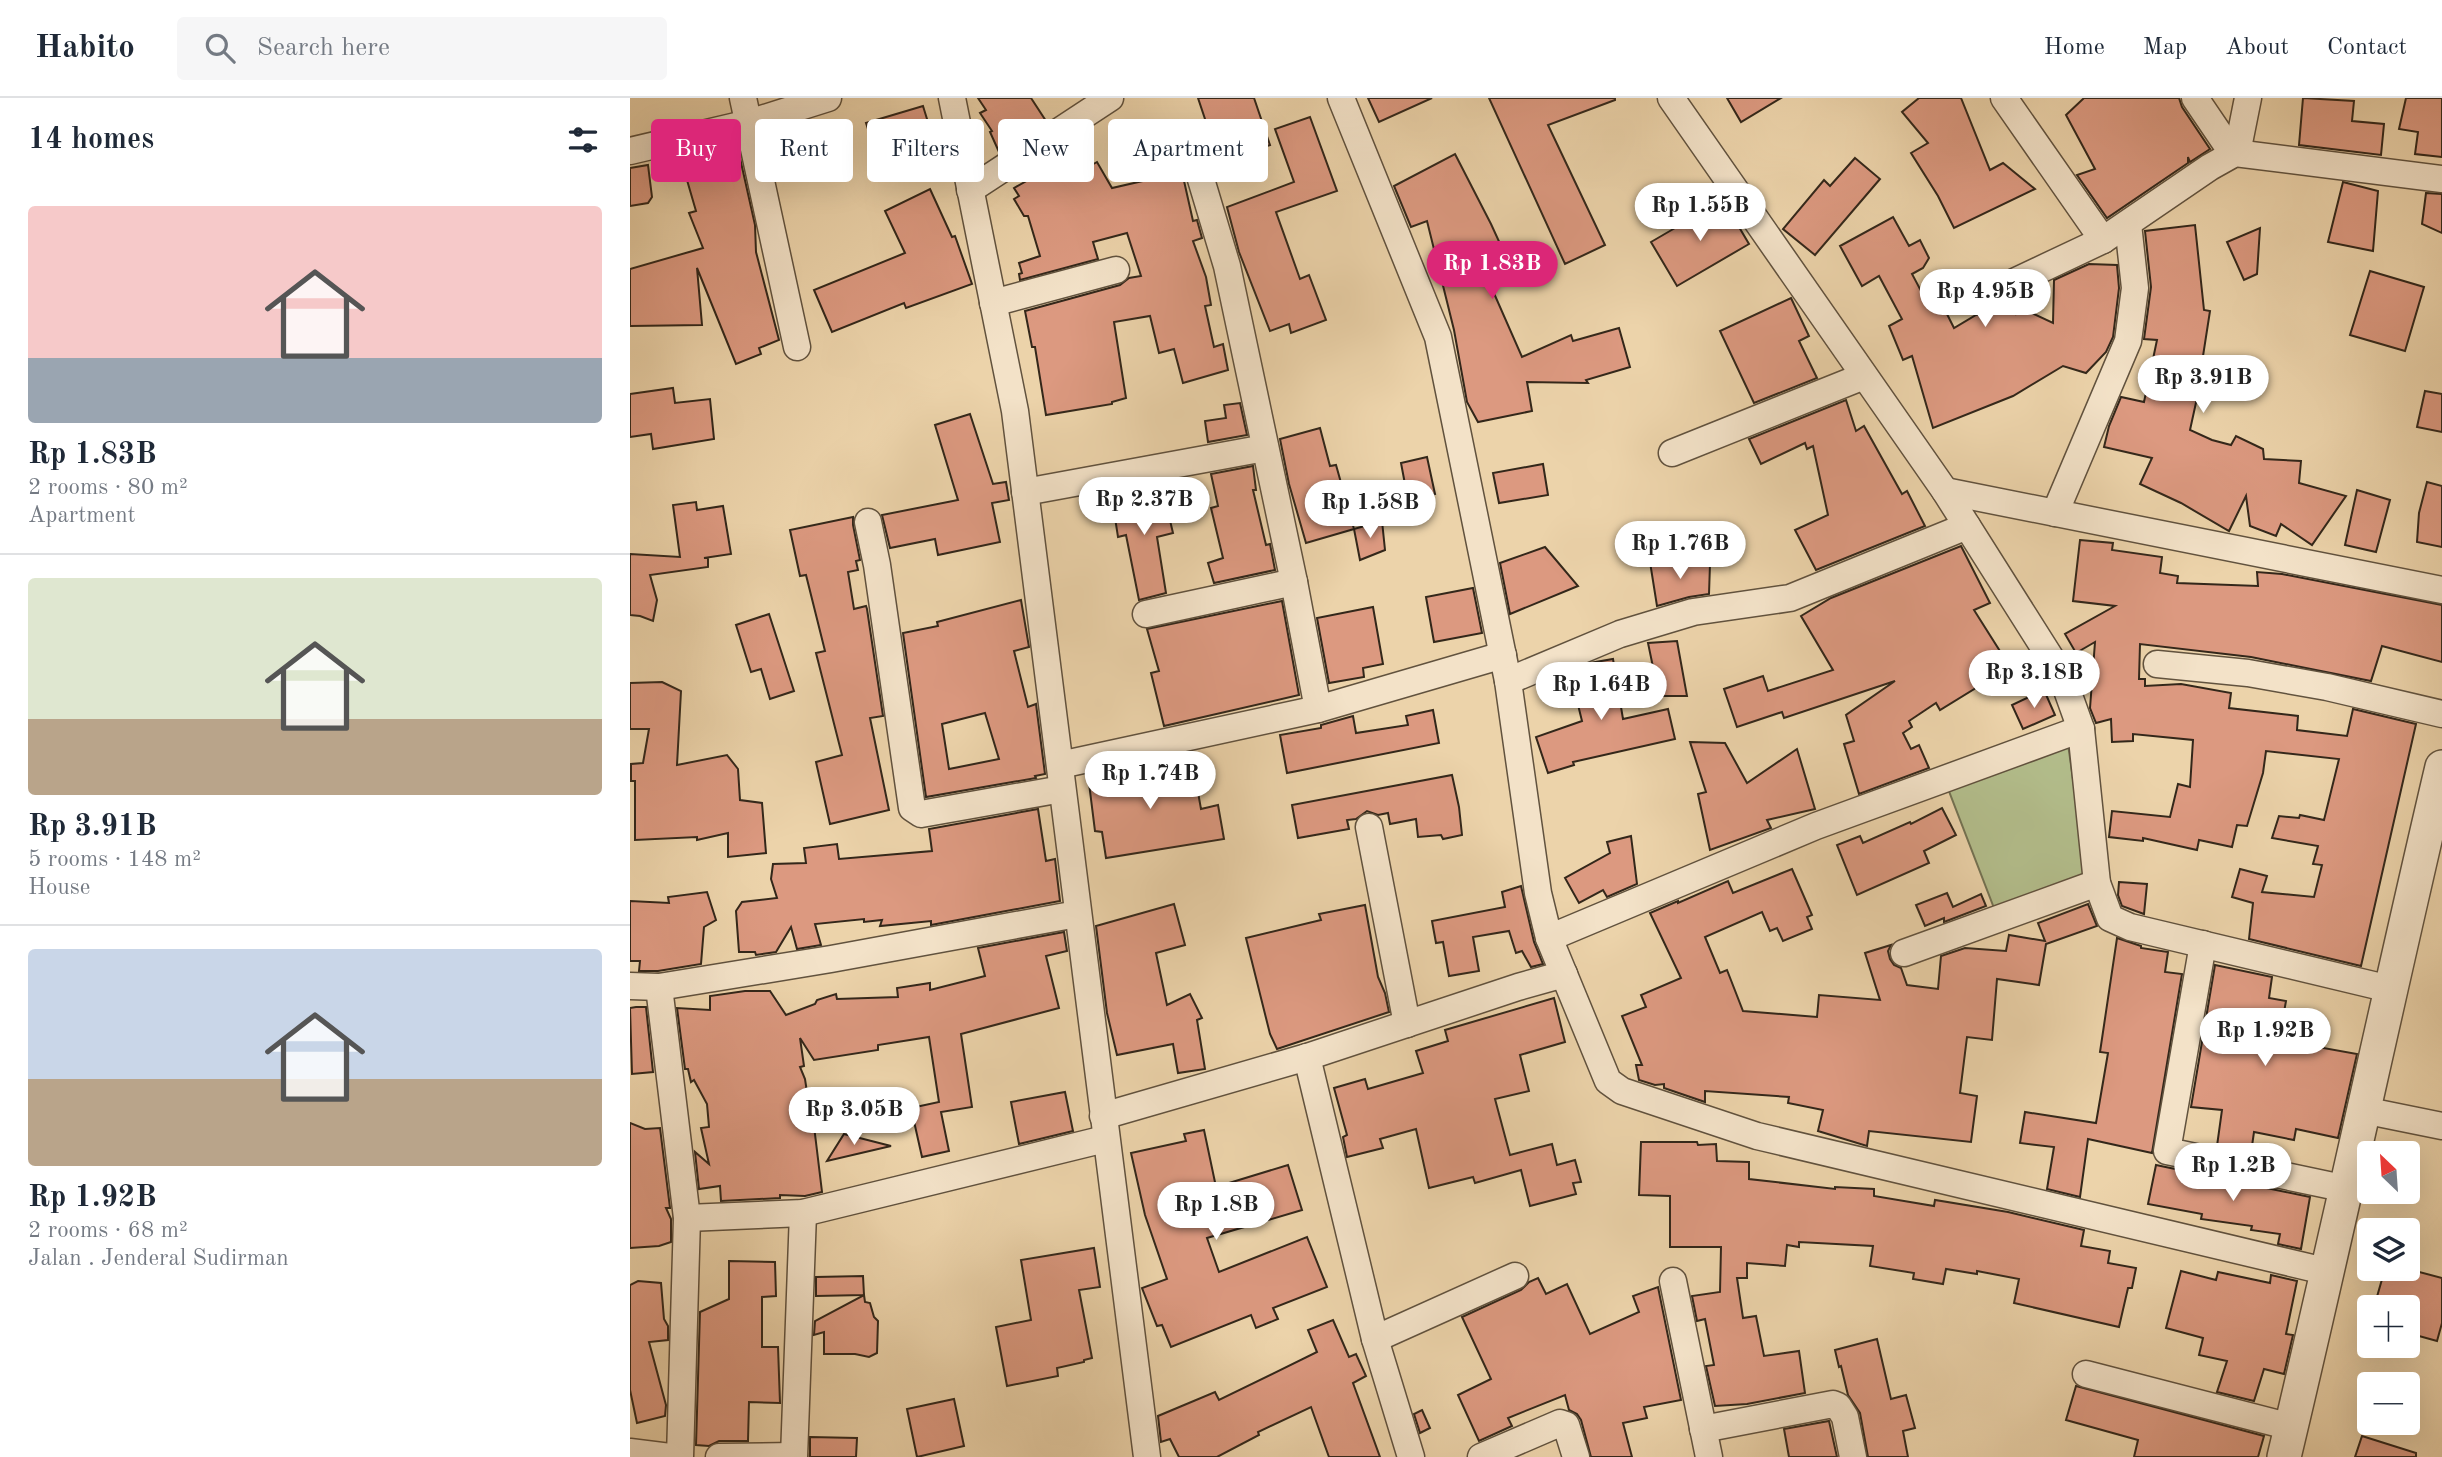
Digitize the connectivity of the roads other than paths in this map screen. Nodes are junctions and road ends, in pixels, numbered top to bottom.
1 (828, 98) edge
2 (952, 98) edge
3 (1110, 98) edge
4 (1341, 98) edge
5 (1671, 98) edge
6 (2004, 98) edge
7 (2195, 98) edge
8 (2248, 98) edge
9 (746, 110) edge
10 (630, 151) edge
11 (2235, 154) junction
12 (2442, 179) edge
13 (1202, 182) edge
14 (970, 190) junction
15 (2127, 224) junction
16 (2103, 240) junction
17 (1116, 270) dead end
18 (1978, 299) dead end
19 (993, 303) junction
20 (797, 347) dead end
21 (1864, 376) junction
22 (1265, 448) junction
23 (1672, 453) dead end
24 (1945, 491) junction
25 (1025, 492) junction
26 (2055, 513) junction
27 (868, 522) dead end
28 (1967, 526) junction
29 (1294, 582) junction
30 (2442, 590) edge
31 (1146, 614) dead end
32 (1503, 655) junction
33 (2157, 664) dead end
34 (1508, 681) junction
35 (1318, 709) junction
36 (2442, 714) edge
37 (2081, 729) junction
38 (2442, 767) edge
39 (1061, 777) junction
40 (1369, 827) dead end
41 (2097, 883) junction
42 (1077, 914) junction
43 (1549, 938) junction
44 (2203, 944) junction
45 (1904, 953) dead end
46 (1564, 974) junction
47 (630, 986) edge
48 (659, 987) junction
49 (2390, 989) junction
50 (1407, 1024) junction
51 (1307, 1057) junction
52 (2363, 1110) junction
53 (2442, 1126) edge
54 (1104, 1127) junction
55 (2347, 1189) junction
56 (803, 1213) junction
57 (687, 1218) junction
58 (2329, 1272) junction
59 (1515, 1276) dead end
60 (1673, 1282) dead end
61 (1375, 1339) junction
62 (2086, 1374) dead end
63 (1703, 1429) junction
64 (2288, 1442) edge
65 (630, 1452) edge
66 (794, 1456) edge
67 (670, 1457) edge
68 (680, 1457) edge
69 (719, 1457) edge
70 (1147, 1457) edge
71 (1411, 1457) edge
72 (1481, 1457) edge
73 (1576, 1457) edge
74 (1709, 1457) edge
75 (1853, 1457) edge

1 - 9 street
2 - 14 street
3 - 14 street
4 - 32 street
5 - 21 street
6 - 16 street
7 - 11 street
8 - 11 street
9 - 10 street
9 - 20 street
11 - 12 street
11 - 15 street
13 - 22 street
14 - 19 street
15 - 16 street
15 - 26 street
16 - 18 street
17 - 19 street
19 - 25 street
21 - 23 street
21 - 24 street
22 - 25 street
22 - 29 street
24 - 26 street
24 - 28 street
25 - 39 street
26 - 30 street
27 - 39 street
28 - 34 street
28 - 37 street
29 - 31 street
29 - 35 street
32 - 34 street
32 - 35 street
33 - 36 street
34 - 43 street
35 - 39 street
37 - 41 street
37 - 43 street
38 - 49 street
39 - 42 street
40 - 50 street
41 - 44 street
41 - 45 street
42 - 48 street
42 - 54 street
43 - 46 street
44 - 49 street
44 - 55 street
46 - 50 street
46 - 58 street
47 - 48 street
48 - 57 street
49 - 52 street
50 - 51 street
51 - 54 street
51 - 61 street
52 - 53 street
52 - 55 street
54 - 56 street
54 - 70 street
55 - 58 street
56 - 57 street
56 - 66 street
57 - 68 street
58 - 64 street
59 - 61 street
60 - 63 street
61 - 71 street
62 - 64 street
63 - 74 street
63 - 75 street
65 - 67 street
66 - 69 street
72 - 73 street

